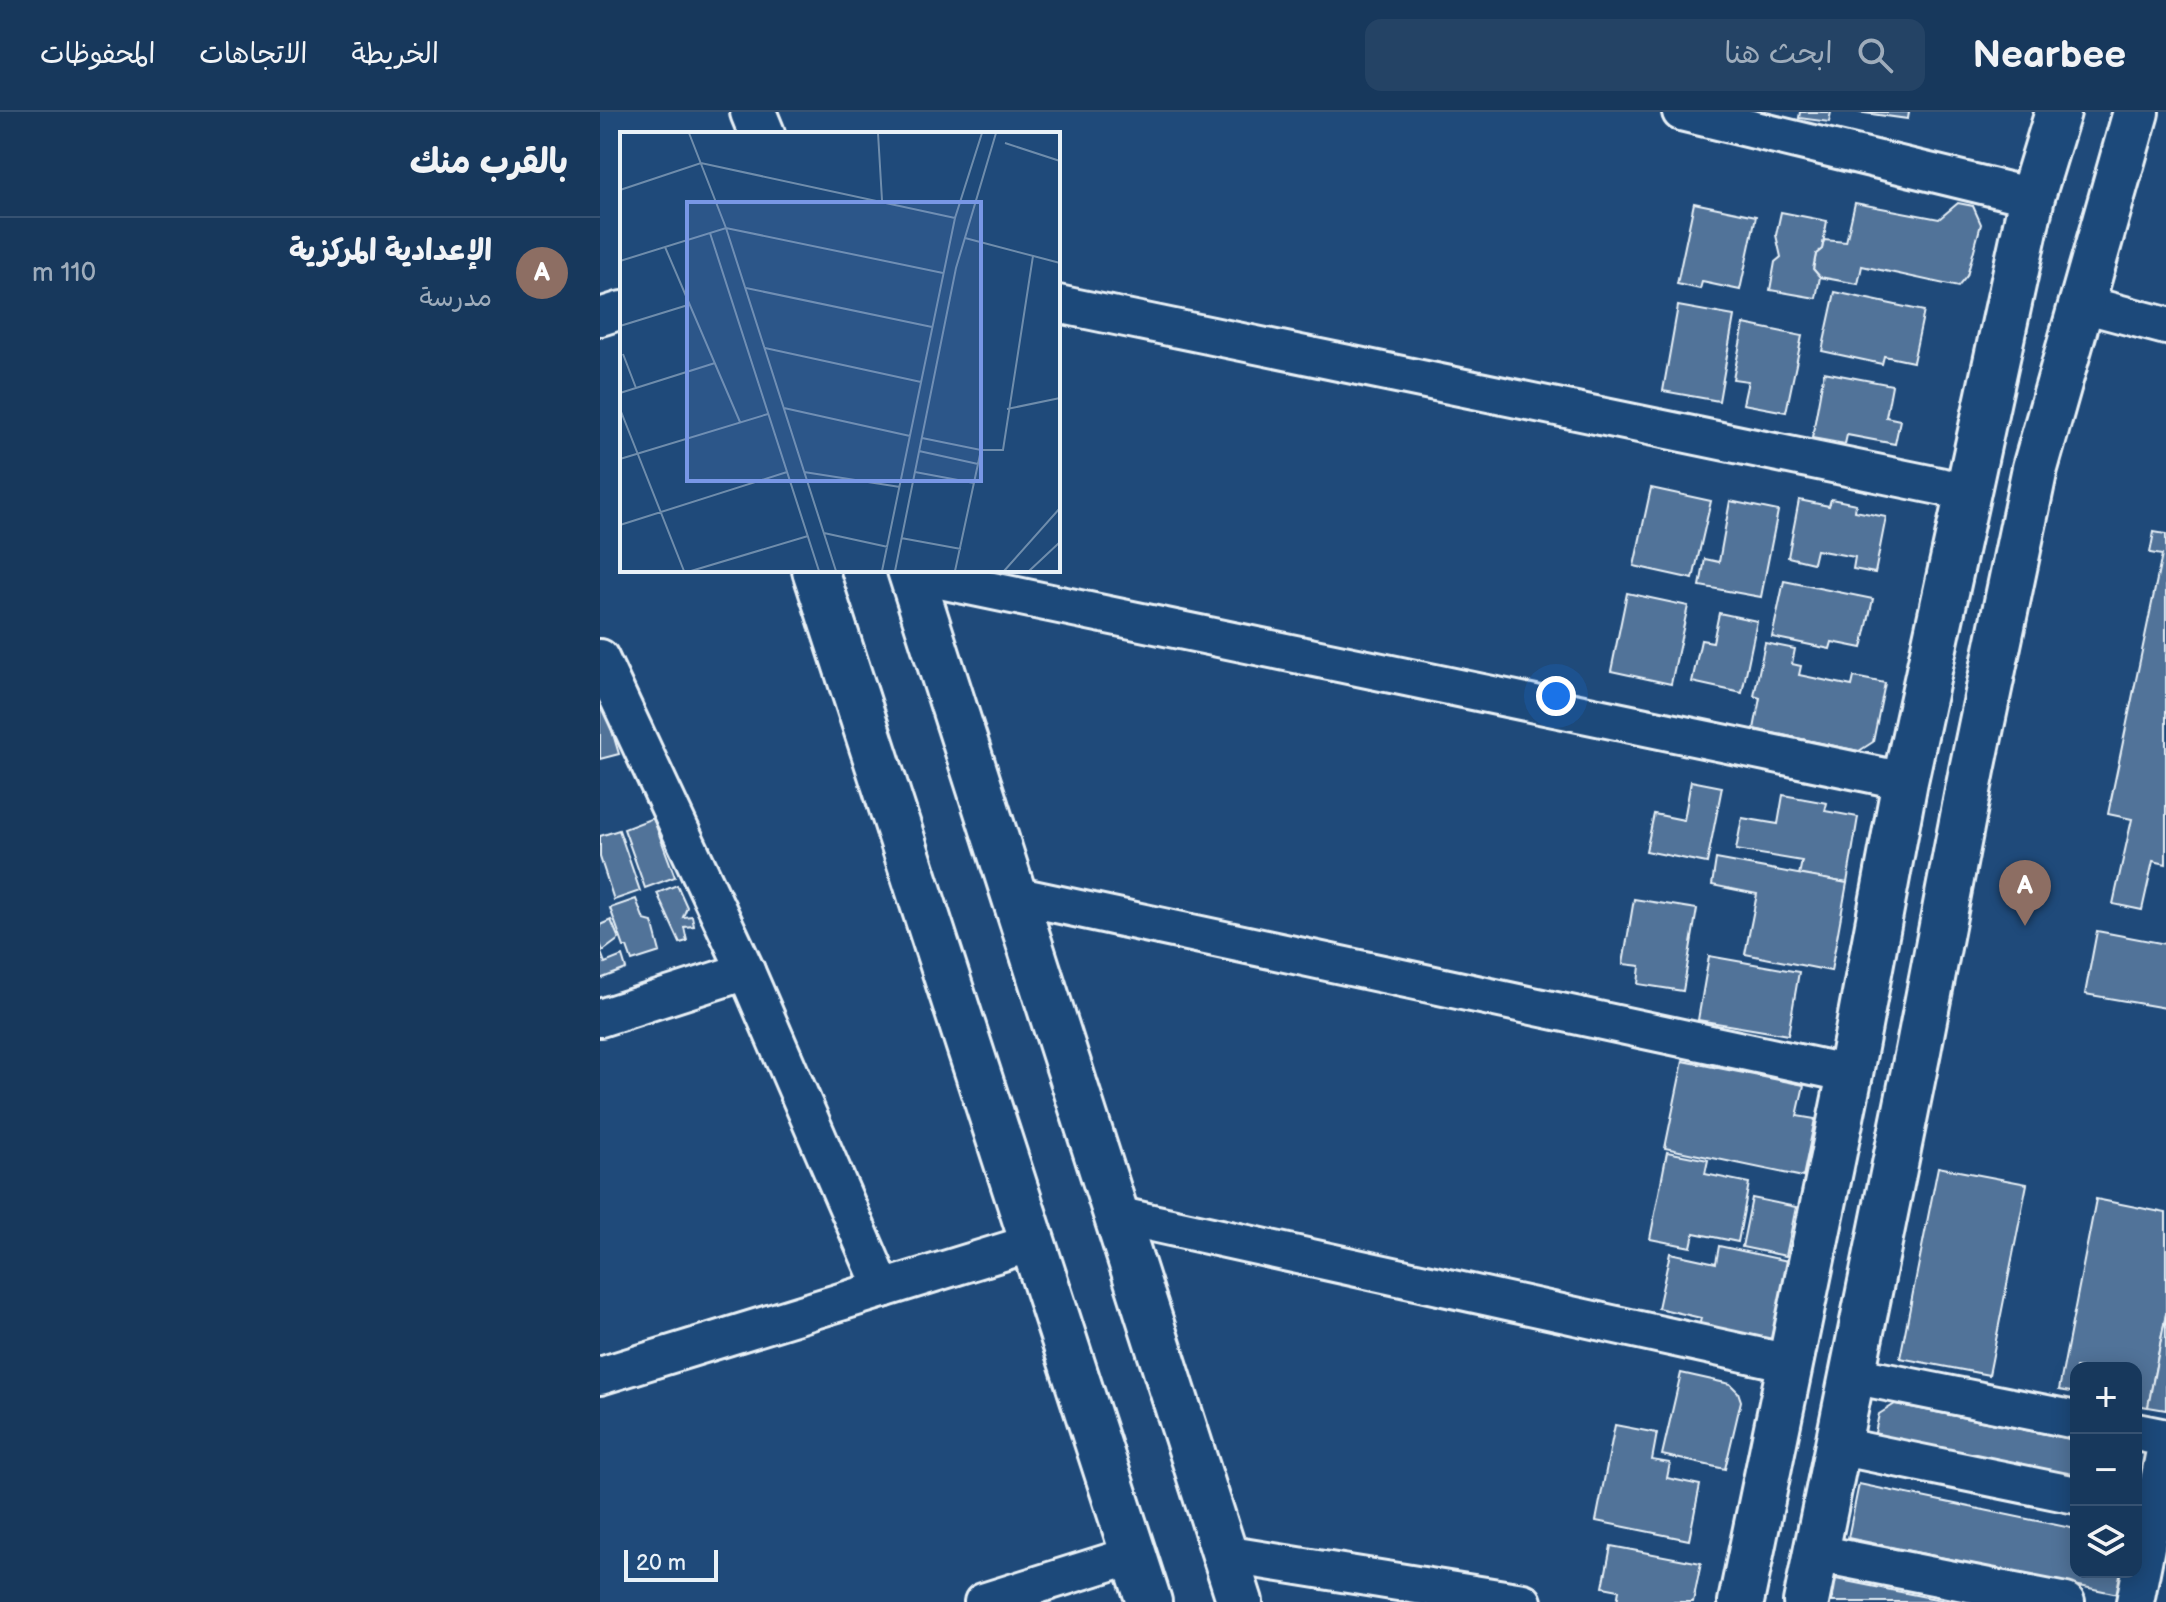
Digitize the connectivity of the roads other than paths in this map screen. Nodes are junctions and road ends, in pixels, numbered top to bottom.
1 (753, 112) edge
2 (1681, 112) edge
3 (2058, 112) edge
4 (2136, 112) edge
5 (761, 132) edge
6 (2032, 197) junction
7 (1060, 304) edge
8 (2083, 304) junction
9 (620, 311) edge
10 (600, 317) edge
11 (2166, 326) edge
12 (1968, 492) junction
13 (816, 572) edge
14 (911, 572) edge
15 (601, 662) edge
16 (1905, 781) junction
17 (1014, 895) junction
18 (746, 971) junction
19 (600, 1018) edge
20 (1850, 1074) junction
21 (1116, 1215) junction
22 (1032, 1243) junction
23 (883, 1289) junction
24 (1789, 1363) junction
25 (1852, 1375) junction
26 (600, 1376) edge
27 (2070, 1419) edge
28 (2142, 1433) edge
29 (2166, 1438) edge
30 (1838, 1446) junction
31 (2166, 1446) edge
32 (2070, 1494) edge
33 (2145, 1509) edge
34 (1816, 1553) junction
35 (1224, 1554) junction
36 (1133, 1555) junction
37 (983, 1602) edge
38 (1149, 1602) edge
39 (1240, 1602) edge
40 (1523, 1602) edge
41 (1741, 1602) edge
42 (1806, 1602) edge
43 (2066, 1602) edge
44 (2135, 1602) edge

1 - 5 main road
2 - 6 street
3 - 6 main road
4 - 8 main road
6 - 12 main road
7 - 12 street
8 - 11 street
8 - 25 main road
9 - 10 street
12 - 16 main road
13 - 22 main road
14 - 16 street
14 - 17 main road
15 - 18 street
16 - 20 main road
17 - 20 street
17 - 21 main road
18 - 19 street
18 - 23 street
20 - 24 main road
21 - 24 street
21 - 35 main road
22 - 23 street
22 - 36 main road
23 - 26 street
24 - 41 main road
25 - 27 street
25 - 30 main road
28 - 29 street
30 - 32 street
30 - 34 main road
31 - 33 street
33 - 44 street
34 - 42 main road
34 - 43 street
35 - 39 main road
35 - 40 street
36 - 37 street
36 - 38 main road

